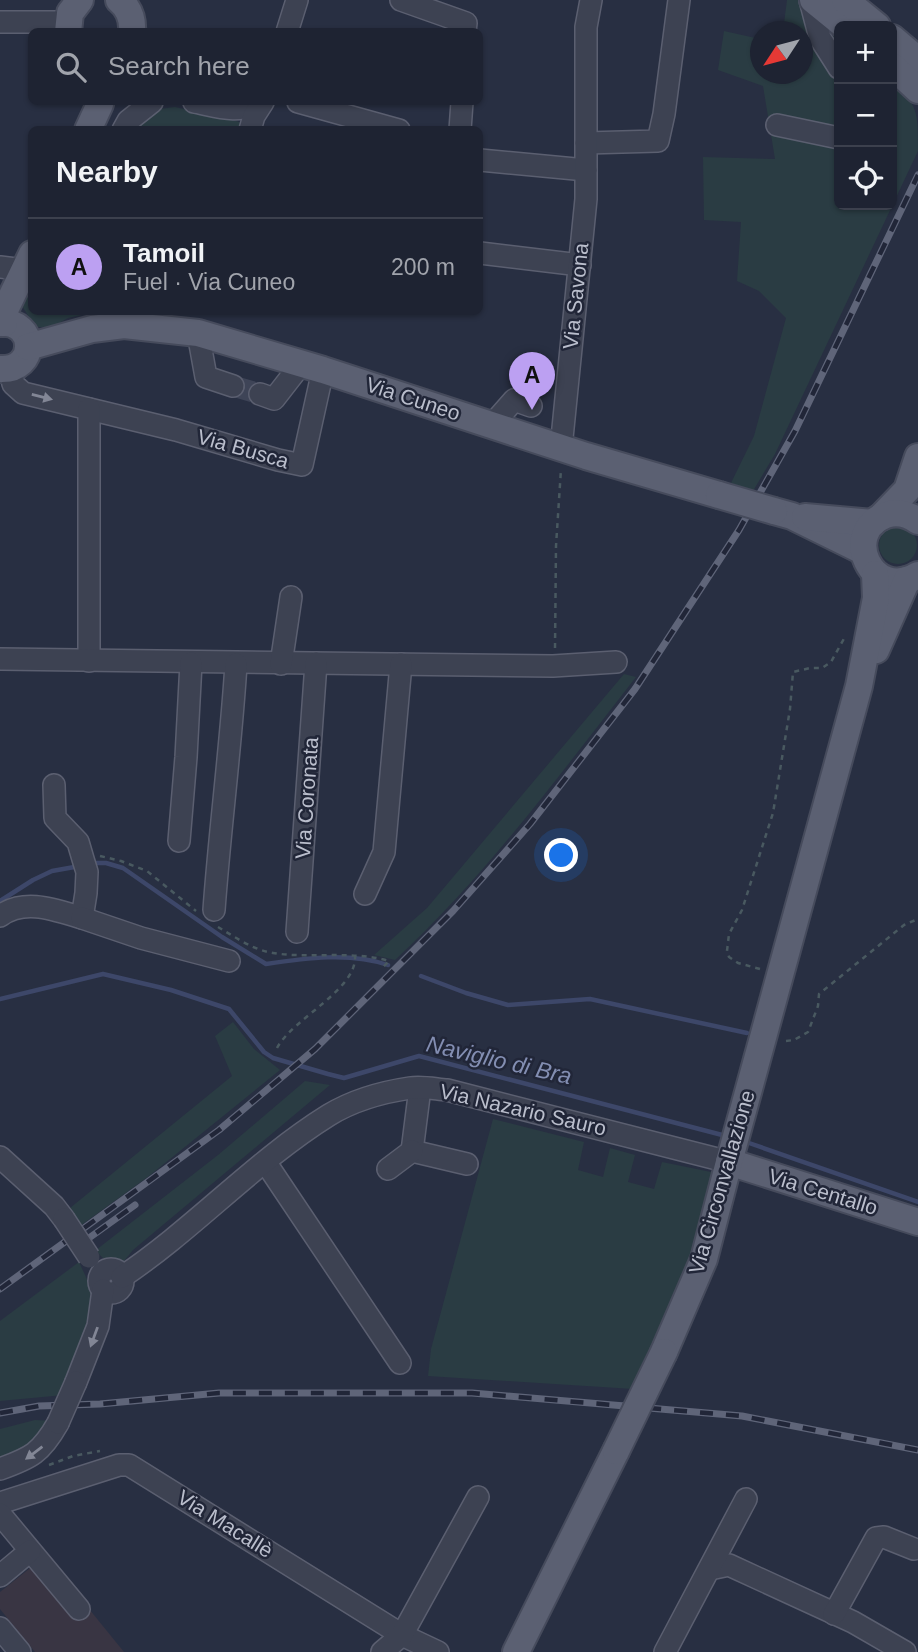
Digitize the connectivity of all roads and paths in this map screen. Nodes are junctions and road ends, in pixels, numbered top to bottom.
1 (297, 0) edge
2 (401, 0) edge
3 (591, 0) edge
4 (679, 0) edge
5 (812, 0) edge
6 (845, 0) edge
7 (72, 18) edge
8 (839, 21) edge
9 (871, 21) edge
10 (0, 23) edge
11 (288, 28) edge
12 (465, 28) edge
13 (834, 60) edge
14 (100, 105) edge
15 (148, 105) edge
16 (210, 105) edge
17 (255, 105) edge
18 (260, 105) edge
19 (309, 105) edge
20 (462, 105) edge
21 (777, 125) dead end
22 (90, 126) edge
23 (125, 126) edge
24 (251, 126) edge
25 (385, 126) edge
26 (460, 126) edge
27 (834, 137) edge
28 (586, 143) junction
29 (483, 160) edge
30 (586, 170) junction
31 (483, 253) edge
32 (22, 265) edge
33 (580, 265) junction
34 (2, 323) edge
35 (198, 334) junction
36 (29, 346) junction
37 (313, 367) junction
38 (5, 369) edge
39 (233, 386) tunnel mouth
40 (260, 394) tunnel mouth
41 (89, 409) junction
42 (492, 425) junction
43 (555, 446) junction
44 (918, 457) edge
45 (783, 514) junction
46 (877, 520) junction
47 (918, 521) edge
48 (869, 562) junction
49 (913, 578) edge
50 (291, 597) dead end
51 (849, 629) dead end
52 (0, 659) edge
53 (89, 661) junction
54 (616, 662) dead end
55 (191, 663) junction
56 (316, 663) junction
57 (236, 664) junction
58 (281, 664) junction
59 (401, 664) junction
60 (553, 666) junction
61 (859, 686) junction
62 (54, 785) dead end
63 (179, 841) dead end
64 (85, 866) junction
65 (365, 894) dead end
66 (208, 915) junction
67 (0, 916) edge
68 (82, 918) junction
69 (918, 919) edge
70 (297, 932) dead end
71 (355, 956) junction
72 (229, 961) dead end
73 (381, 969) dead end
74 (781, 975) junction
75 (786, 1041) dead end
76 (277, 1048) dead end
77 (420, 1087) junction
78 (412, 1150) junction
79 (0, 1157) edge
80 (729, 1162) junction
81 (266, 1163) junction
82 (467, 1164) dead end
83 (388, 1168) dead end
84 (918, 1222) edge
85 (104, 1274) junction
86 (400, 1363) dead end
87 (119, 1465) junction
88 (0, 1469) edge
89 (40, 1469) dead end
90 (478, 1497) dead end
91 (746, 1499) dead end
92 (0, 1503) edge
93 (3, 1524) edge
94 (914, 1549) dead end
95 (30, 1551) junction
96 (710, 1569) junction
97 (0, 1576) edge
98 (79, 1609) dead end
99 (834, 1614) junction
100 (0, 1628) edge
101 (402, 1635) junction
102 (20, 1652) edge
103 (382, 1652) edge
104 (438, 1652) edge
105 (516, 1652) edge
106 (665, 1652) edge
107 (905, 1652) edge

1 - 11 street
2 - 12 street
3 - 28 street, Via Savona
4 - 28 street
5 - 8 main road
5 - 13 street
6 - 9 main road
7 - 10 street
14 - 22 main road
15 - 23 street
16 - 17 street
18 - 24 street
19 - 25 street
20 - 26 street
21 - 27 street
28 - 30 street, Via Savona
29 - 30 street
30 - 33 street, Via Savona
31 - 33 street
32 - 34 main road
33 - 43 street, Via Savona
34 - 36 main road
35 - 36 main road, Via Cuneo
35 - 37 main road, Via Cuneo
35 - 39 street
36 - 38 main road
37 - 40 street
37 - 41 street, Via Busca
37 - 42 main road, Via Cuneo
38 -> 41 street, Via Busca
41 - 53 street
42 - 43 main road, Via Cuneo
42 - 43 street
43 - 45 main road, Via Cuneo, bridge
43 - 60 path
44 - 46 main road
45 - 46 main road
45 - 48 main road
46 - 47 main road
46 - 48 main road, Via Circonvallazione
48 - 49 main road
48 - 61 main road, Via Circonvallazione
49 - 61 main road, Via Circonvallazione
50 - 58 street
51 - 74 path
52 - 53 street
53 - 55 street
54 - 60 street
55 - 57 street
55 - 63 street
56 - 58 street
56 - 59 street
56 - 70 street, Via Coronata
57 - 58 street
57 - 66 street
59 - 60 street
59 - 65 street
61 - 74 main road, Via Circonvallazione
62 - 64 street
64 - 66 path
64 - 68 street
66 - 71 path
67 - 68 street
68 - 72 street
69 - 75 path
71 - 73 path
71 - 76 path
74 - 80 main road, Via Circonvallazione
77 - 78 street
77 - 80 street, Via Nazario Sauro
77 - 81 street, Via Nazario Sauro
78 - 82 street
78 - 83 street
79 - 85 street, bridge
80 - 84 main road, Via Centallo
80 - 105 main road, Via Circonvallazione, bridge
81 - 85 street, Via Nazario Sauro
81 - 86 street
85 -> 88 street, bridge
87 - 89 path
87 - 92 street
87 - 101 street, Via Macallè
90 - 101 street
91 - 96 street
93 - 95 street
94 - 99 street
95 - 97 street
95 - 98 street
96 - 99 street
96 - 106 street
99 - 107 street
100 - 102 street
101 - 103 street
101 - 104 street, Via Macallè

